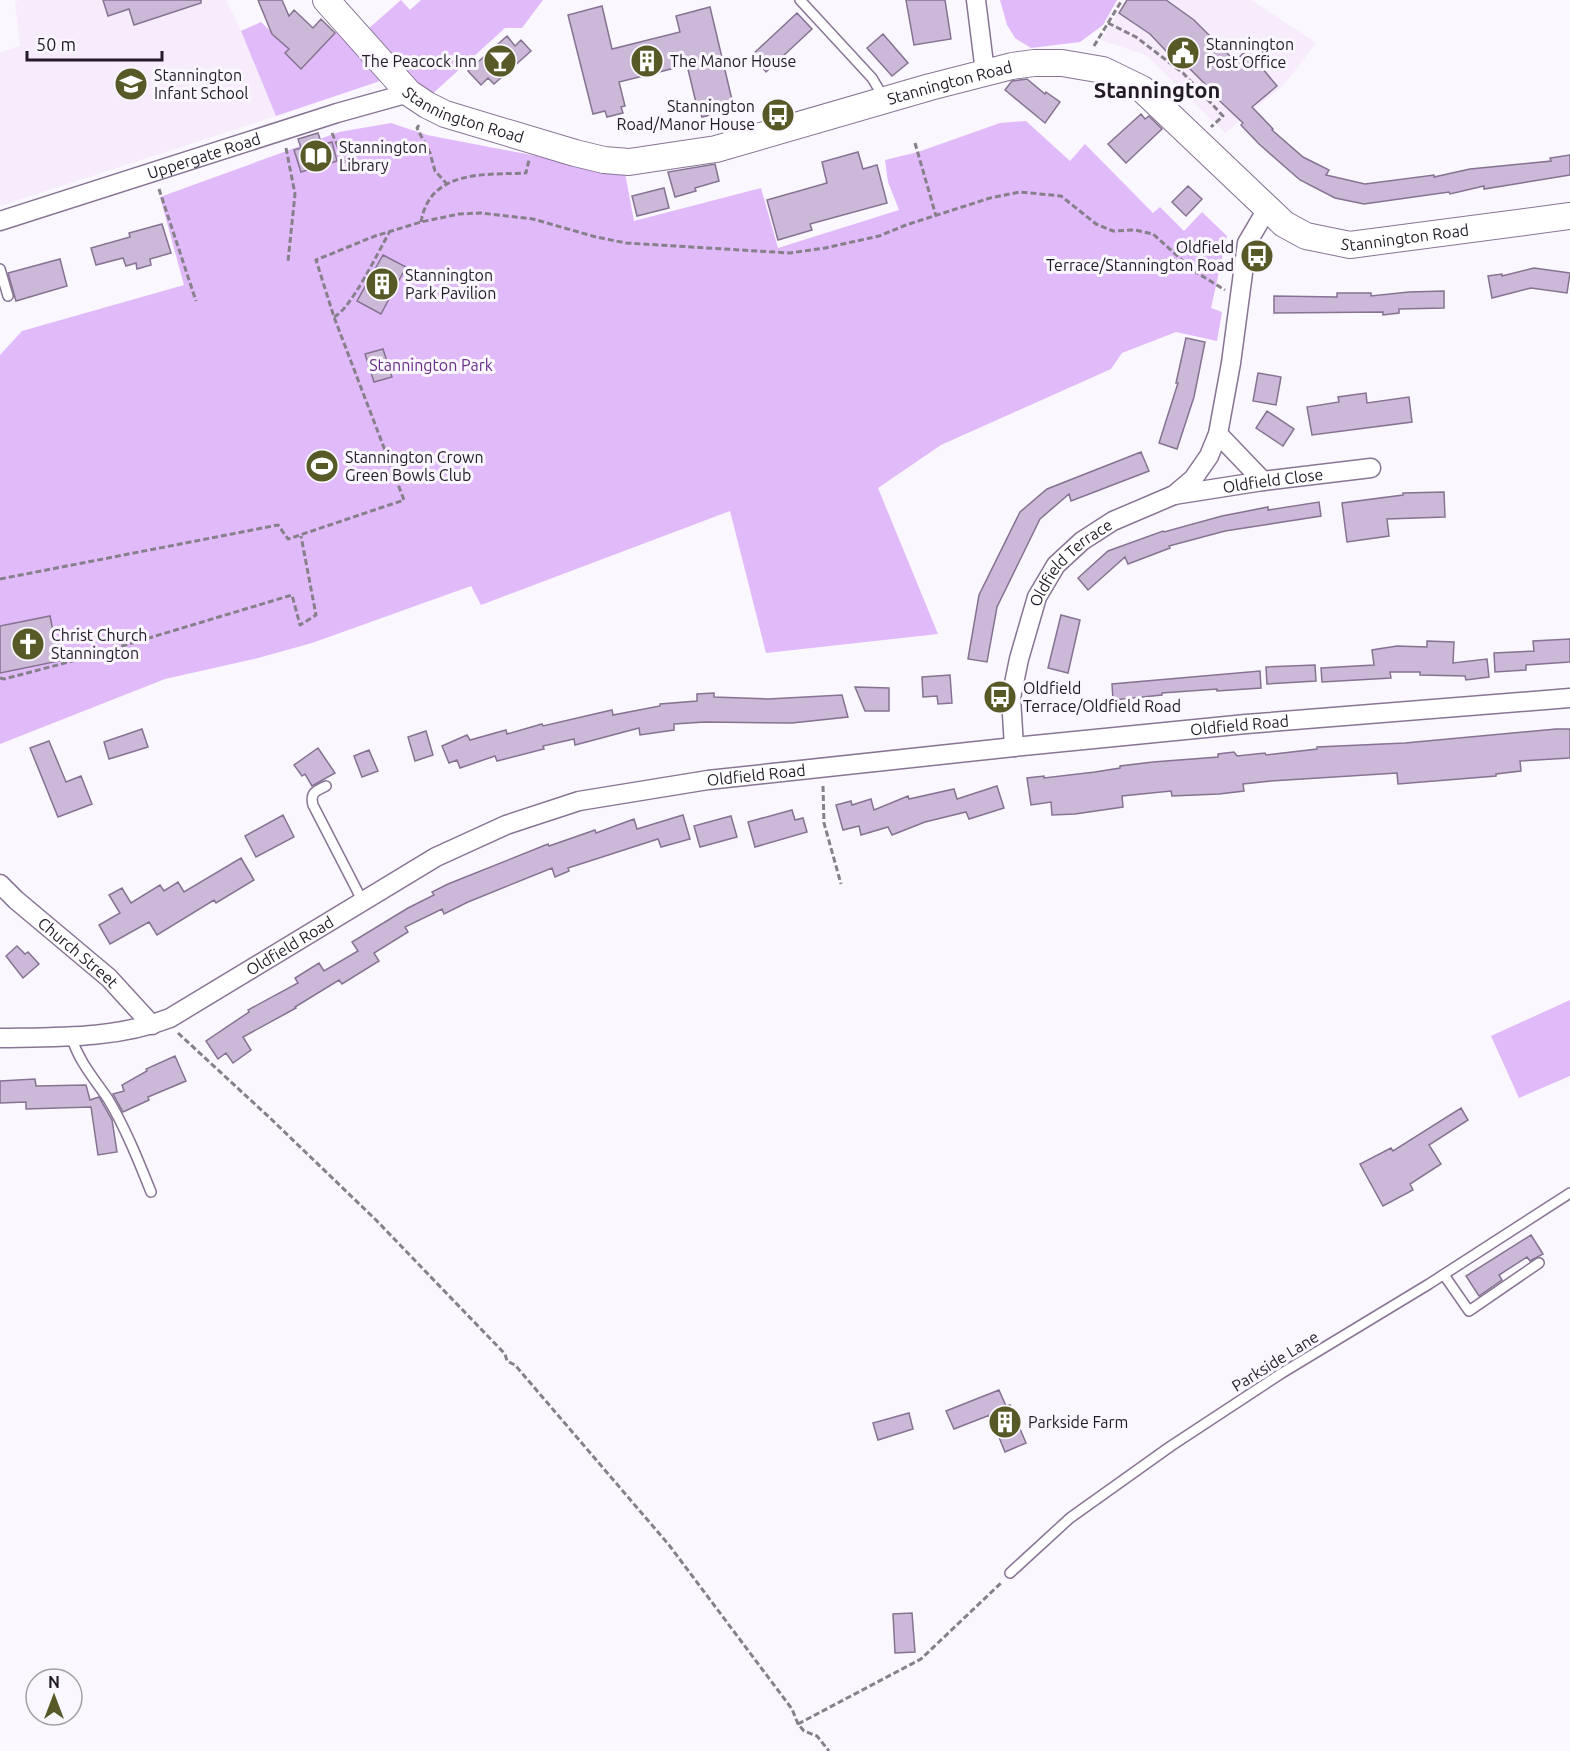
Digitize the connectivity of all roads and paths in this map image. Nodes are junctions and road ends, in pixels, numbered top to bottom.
1 (326, 0) edge
2 (800, 0) edge
3 (976, 0) edge
4 (1122, 0) edge
5 (1108, 23) junction
6 (1082, 66) junction
7 (985, 72) junction
8 (418, 99) junction
9 (881, 100) junction
10 (326, 118) junction
11 (283, 132) junction
12 (1197, 140) junction
13 (534, 142) junction
14 (915, 142) dead end
15 (153, 172) junction
16 (350, 174) dead end
17 (446, 183) junction
18 (1267, 209) junction
19 (936, 216) junction
20 (1570, 216) edge
21 (0, 221) edge
22 (421, 222) junction
23 (389, 233) junction
24 (288, 261) dead end
25 (0, 269) edge
26 (8, 296) dead end
27 (1239, 298) junction
28 (196, 301) dead end
29 (334, 317) junction
30 (1218, 434) junction
31 (1371, 468) dead end
32 (1263, 481) junction
33 (1174, 495) junction
34 (300, 536) junction
35 (0, 579) edge
36 (0, 678) edge
37 (1570, 698) edge
38 (1014, 747) junction
39 (823, 768) junction
40 (326, 786) dead end
41 (0, 884) edge
42 (841, 884) dead end
43 (363, 902) junction
44 (170, 1018) junction
45 (152, 1025) junction
46 (71, 1035) junction
47 (0, 1038) edge
48 (151, 1192) dead end
49 (1570, 1193) edge
50 (1539, 1263) dead end
51 (1444, 1275) junction
52 (1010, 1573) joint
53 (798, 1724) junction
54 (829, 1751) edge

1 - 8 main road, Stannington Road
2 - 9 lane
3 - 7 street
4 - 5 path
5 - 6 path
5 - 12 path
6 - 7 main road, Stannington Road
6 - 12 main road, Stannington Road
7 - 9 main road, Stannington Road
8 - 10 street, Uppergate Road
8 - 13 main road, Stannington Road
8 - 17 path
9 - 13 main road, Stannington Road
10 - 11 street, Uppergate Road
10 - 16 path
11 - 15 street, Uppergate Road
11 - 24 path
12 - 18 main road, Stannington Road
13 - 17 path
14 - 19 path
15 - 21 street, Uppergate Road
15 - 28 path
17 - 22 path
18 - 20 main road, Stannington Road
18 - 27 street, Oldfield Terrace
19 - 22 path
19 - 27 path
22 - 23 path
23 - 29 path
23 - 29 path
25 - 26 lane
27 - 30 street, Oldfield Terrace
29 - 34 path
30 - 32 street
30 - 33 street, Oldfield Terrace
31 - 32 street, Oldfield Close
32 - 33 street, Oldfield Close
33 - 38 street, Oldfield Terrace
34 - 35 path
34 - 36 path
37 - 38 street, Oldfield Road
38 - 39 street, Oldfield Road
39 - 42 path
39 - 43 street, Oldfield Road
40 - 43 lane
41 - 45 street, Church Street
43 - 44 street, Oldfield Road
44 - 45 street, Oldfield Road
44 - 53 path
45 - 46 street, Oldfield Road
46 - 47 street, Oldfield Road
46 - 48 lane
49 - 51 lane, Parkside Lane
50 - 51 lane
51 - 52 lane, Parkside Lane
52 - 53 path
53 - 54 path

